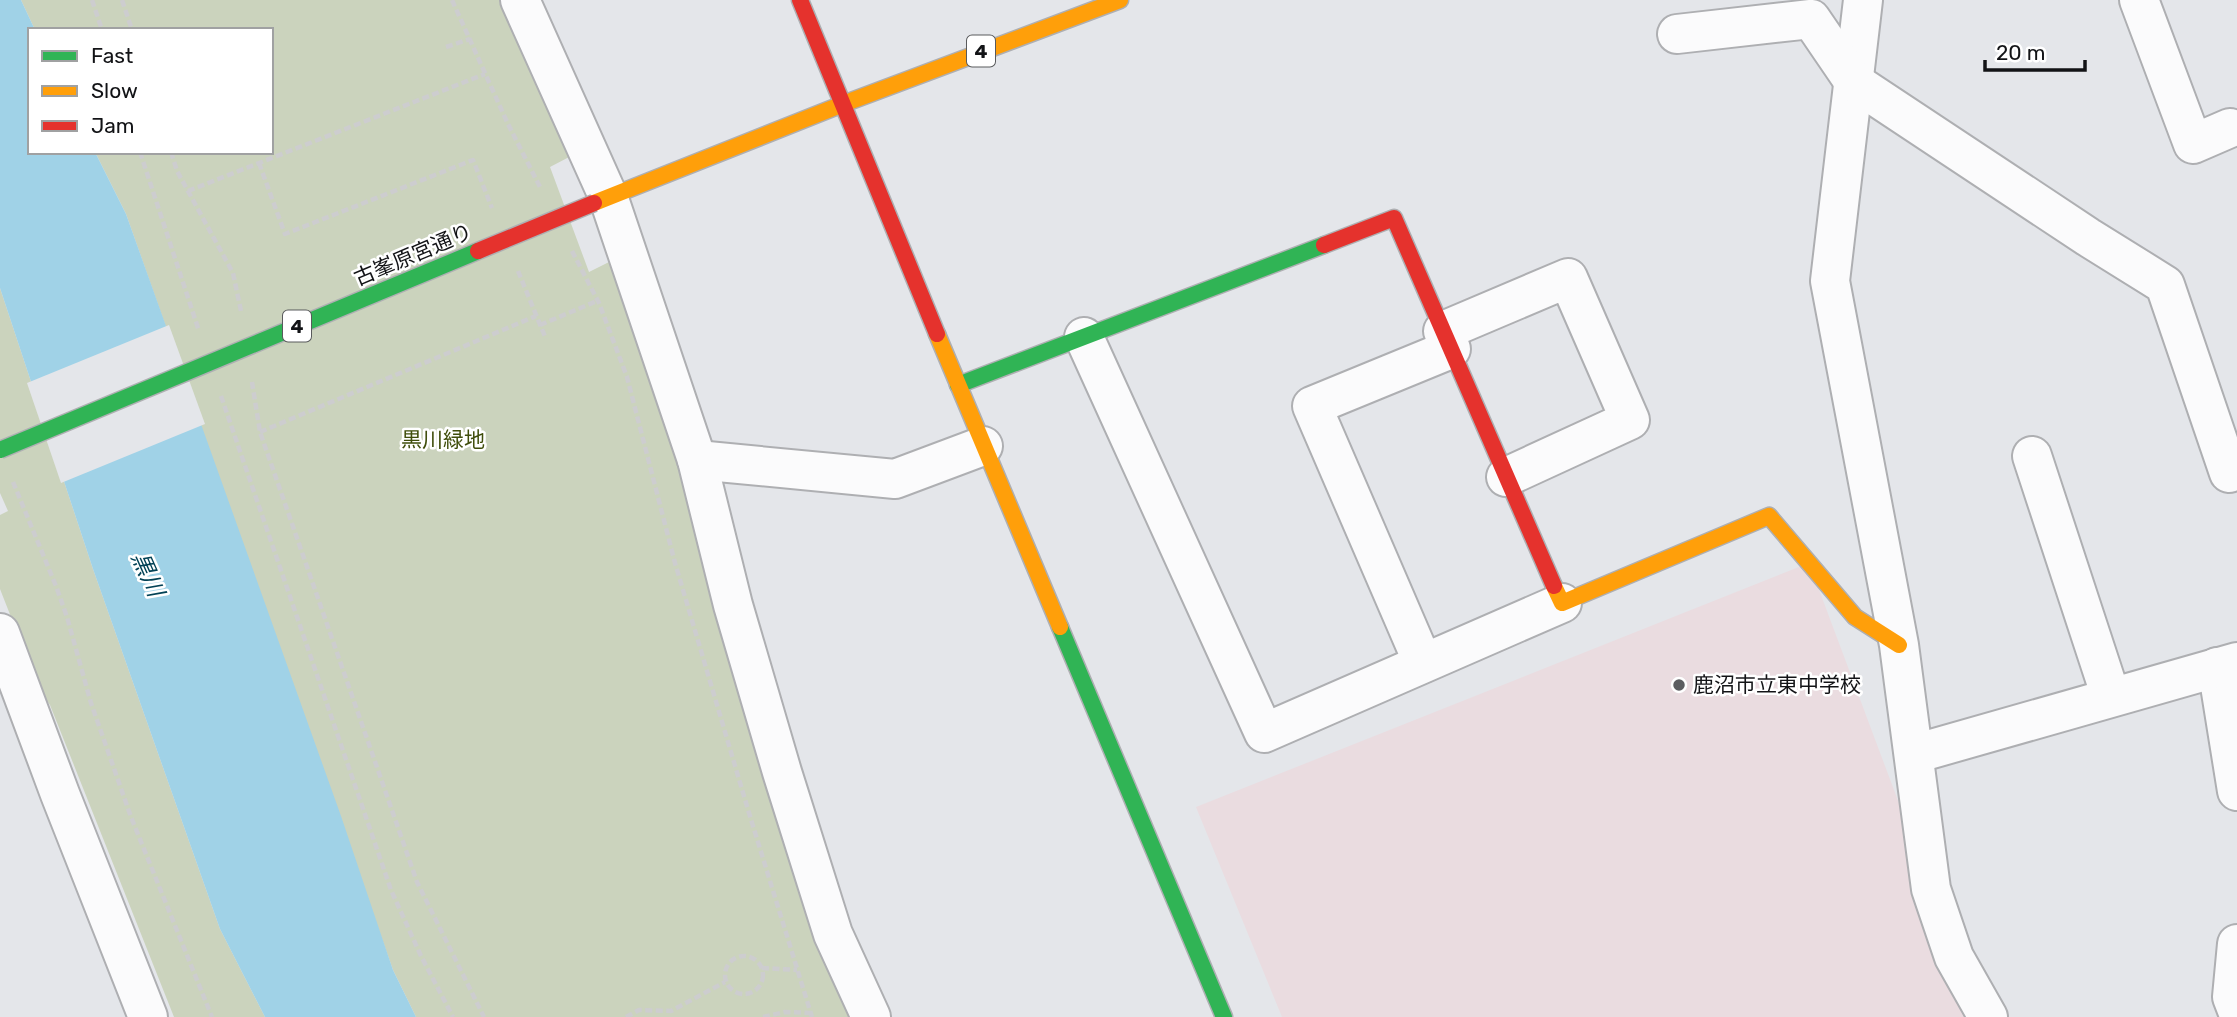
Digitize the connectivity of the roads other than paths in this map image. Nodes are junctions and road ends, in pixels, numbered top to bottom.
1 (520, 0) edge
2 (800, 0) edge
3 (1120, 0) edge
4 (1863, 0) edge
5 (2139, 0) edge
6 (1676, 34) dead end
7 (1854, 82) junction
8 (843, 104) junction
9 (2230, 128) dead end
10 (601, 199) junction
11 (1084, 337) junction
12 (1447, 340) junction
13 (958, 385) junction
14 (983, 446) junction
15 (0, 450) edge
16 (2032, 456) dead end
17 (697, 460) junction
18 (2229, 473) dead end
19 (1506, 477) junction
20 (1562, 603) junction
21 (0, 633) edge
22 (1899, 645) junction
23 (1423, 663) junction
24 (2227, 665) edge
25 (2111, 698) junction
26 (1914, 754) junction
27 (2237, 791) edge
28 (2237, 944) edge
29 (2237, 1010) edge
30 (148, 1017) edge
31 (871, 1017) edge
32 (1224, 1017) edge
33 (1988, 1017) edge

1 - 10 street
2 - 8 street
3 - 8 street, 4
4 - 7 street
5 - 9 street
6 - 7 street
7 - 18 street
7 - 22 street
8 - 10 street, 古峯原宮通り / 4
8 - 13 street
10 - 15 street, 古峯原宮通り / 4, bridge
10 - 17 street
11 - 12 street
11 - 13 street
11 - 23 street
12 - 19 street
12 - 19 street
12 - 23 street
13 - 14 street
14 - 17 street
14 - 32 street
16 - 25 street
17 - 31 street
19 - 20 street
20 - 22 street
20 - 23 street
21 - 30 street
22 - 26 street
24 - 25 street
24 - 27 street
25 - 26 street
26 - 33 street
28 - 29 street

